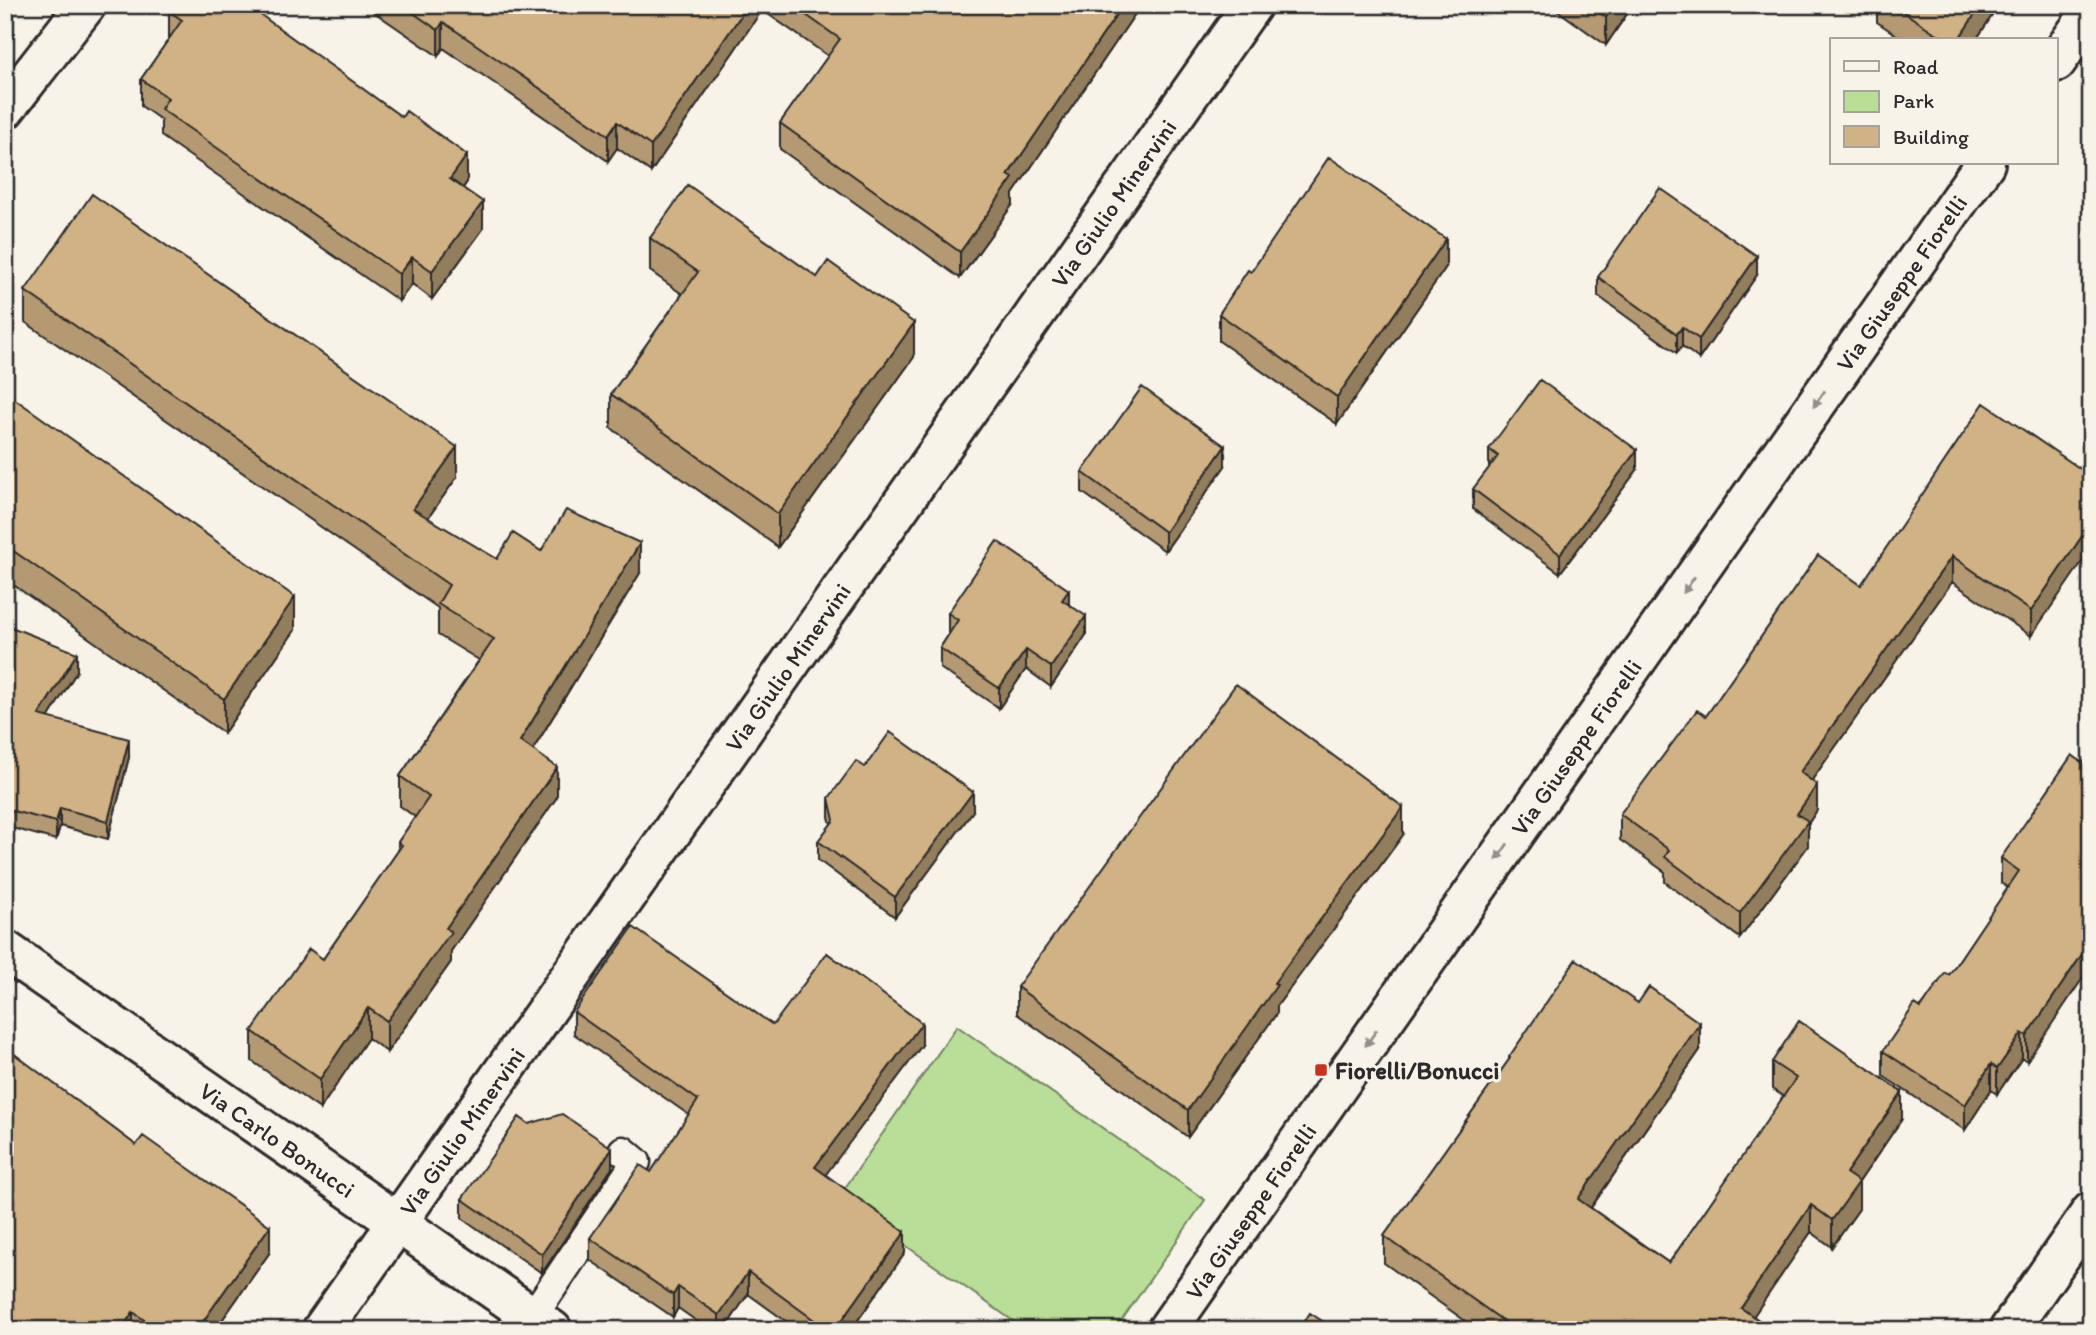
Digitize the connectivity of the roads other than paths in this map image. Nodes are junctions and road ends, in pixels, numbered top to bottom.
1 (86, 5) edge
2 (1252, 5) edge
3 (2091, 12) edge
4 (2058, 59) edge
5 (5, 109) edge
6 (1984, 164) edge
7 (5, 950) edge
8 (623, 1151) dead end
9 (2091, 1212) edge
10 (398, 1222) junction
11 (543, 1323) edge
12 (322, 1330) edge
13 (1167, 1330) edge
14 (2008, 1330) edge

1 - 5 street
2 - 10 street, Via Giulio Minervini
3 - 4 street
6 -> 13 street, Via Giuseppe Fiorelli
7 - 10 street, Via Carlo Bonucci
8 - 11 lane
9 - 14 street
10 - 11 street, Via Carlo Bonucci
10 - 12 street, Via Giulio Minervini

